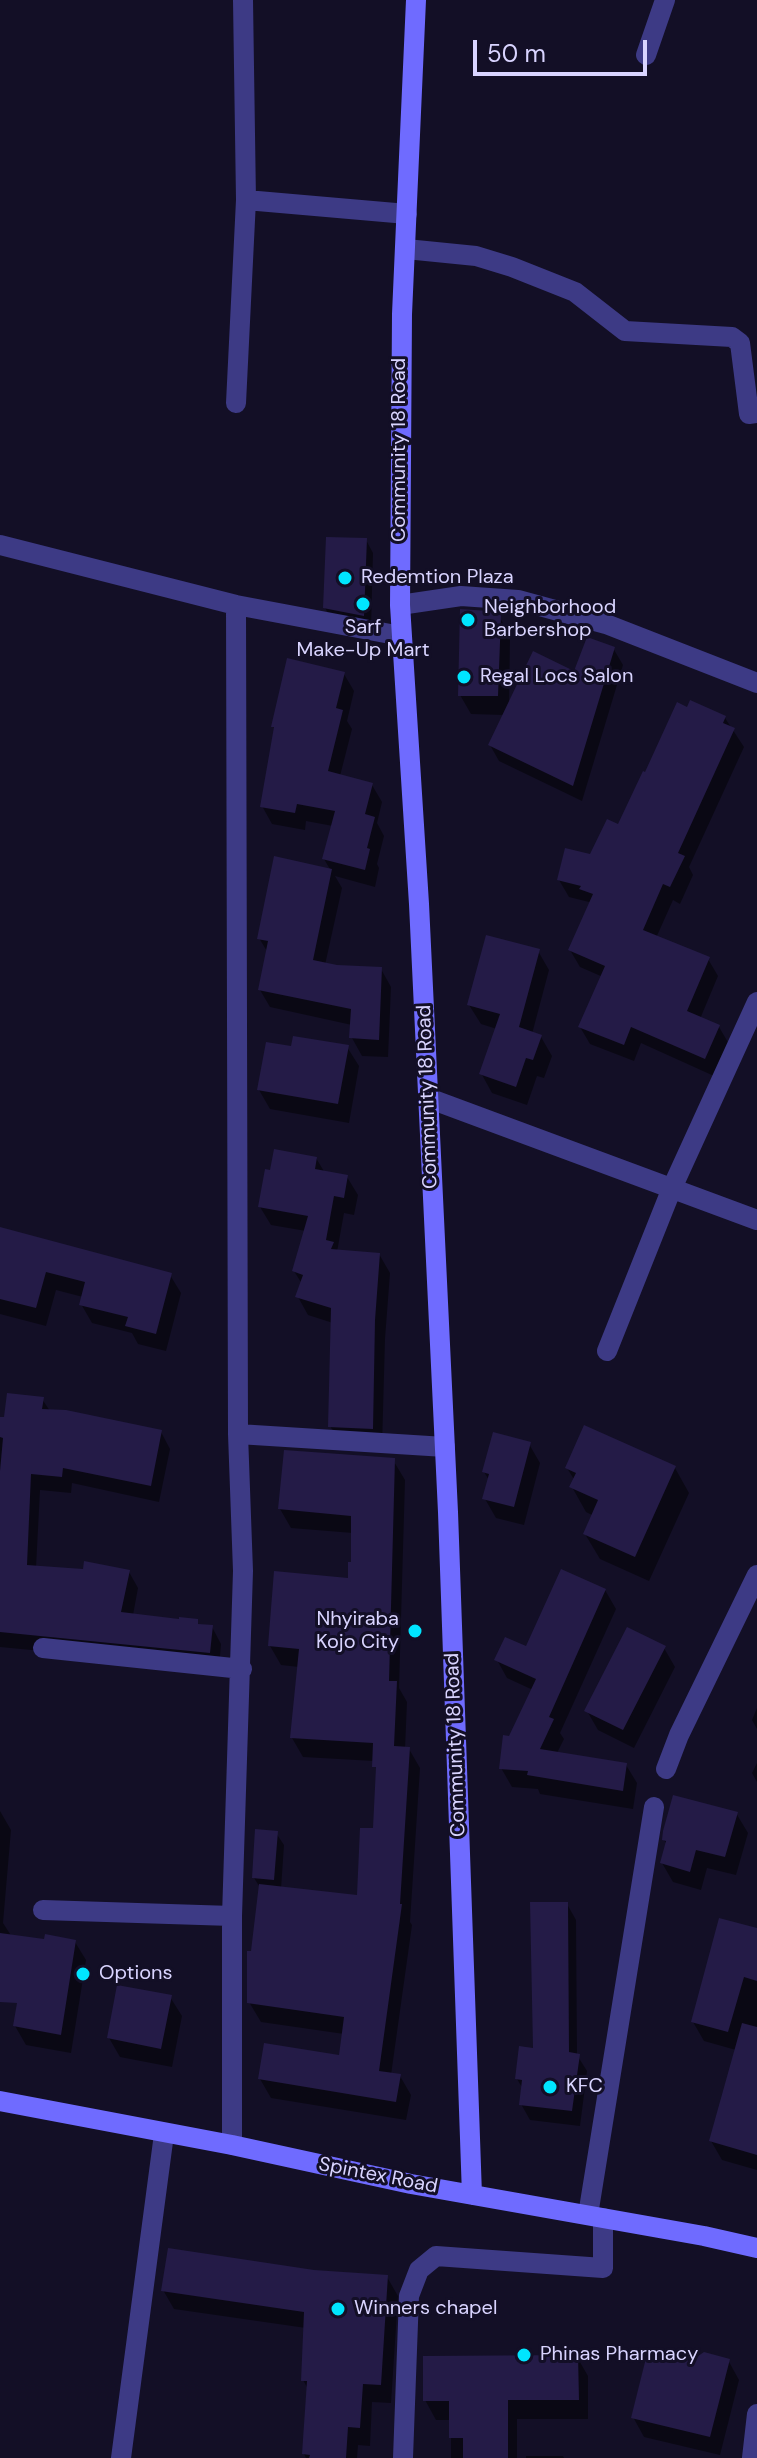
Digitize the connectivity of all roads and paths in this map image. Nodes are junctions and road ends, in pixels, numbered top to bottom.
1 (243, 0) edge
2 (416, 0) edge
3 (665, 0) edge
4 (646, 55) dead end
5 (246, 200) junction
6 (407, 214) junction
7 (406, 249) junction
8 (236, 403) dead end
9 (757, 413) edge
10 (0, 545) edge
11 (236, 605) junction
12 (400, 605) junction
13 (401, 636) junction
14 (757, 683) edge
15 (757, 1002) edge
16 (428, 1098) junction
17 (672, 1188) junction
18 (757, 1220) edge
19 (607, 1351) dead end
20 (238, 1434) junction
21 (445, 1447) junction
22 (757, 1575) edge
23 (43, 1648) dead end
24 (242, 1669) junction
25 (666, 1769) dead end
26 (654, 1807) dead end
27 (43, 1910) dead end
28 (232, 1916) junction
29 (0, 2101) edge
30 (164, 2134) junction
31 (232, 2145) junction
32 (472, 2195) junction
33 (595, 2216) junction
34 (757, 2248) edge
35 (757, 2414) edge
36 (121, 2458) edge
37 (403, 2458) edge
38 (752, 2458) edge

1 - 5 street
2 - 6 main road, Community 18 Road
3 - 4 street
5 - 6 street
5 - 8 street
6 - 7 main road, Community 18 Road
7 - 9 street
7 - 12 main road, Community 18 Road
10 - 11 street
11 - 13 street
11 - 20 street
12 - 13 main road, Community 18 Road
12 - 14 street
13 - 16 main road, Community 18 Road
15 - 17 street
16 - 17 street
16 - 21 main road, Community 18 Road
17 - 18 street
17 - 19 street
20 - 21 street
20 - 24 street
21 - 32 main road, Community 18 Road
22 - 25 street
23 - 24 street
24 - 28 street
26 - 33 street
27 - 28 street
28 - 31 street
29 - 30 main road, Spintex Road
30 - 31 main road, Spintex Road
30 - 36 street
31 - 32 main road, Spintex Road
32 - 33 main road, Spintex Road
33 - 34 main road, Spintex Road
33 - 37 street
35 - 38 street

